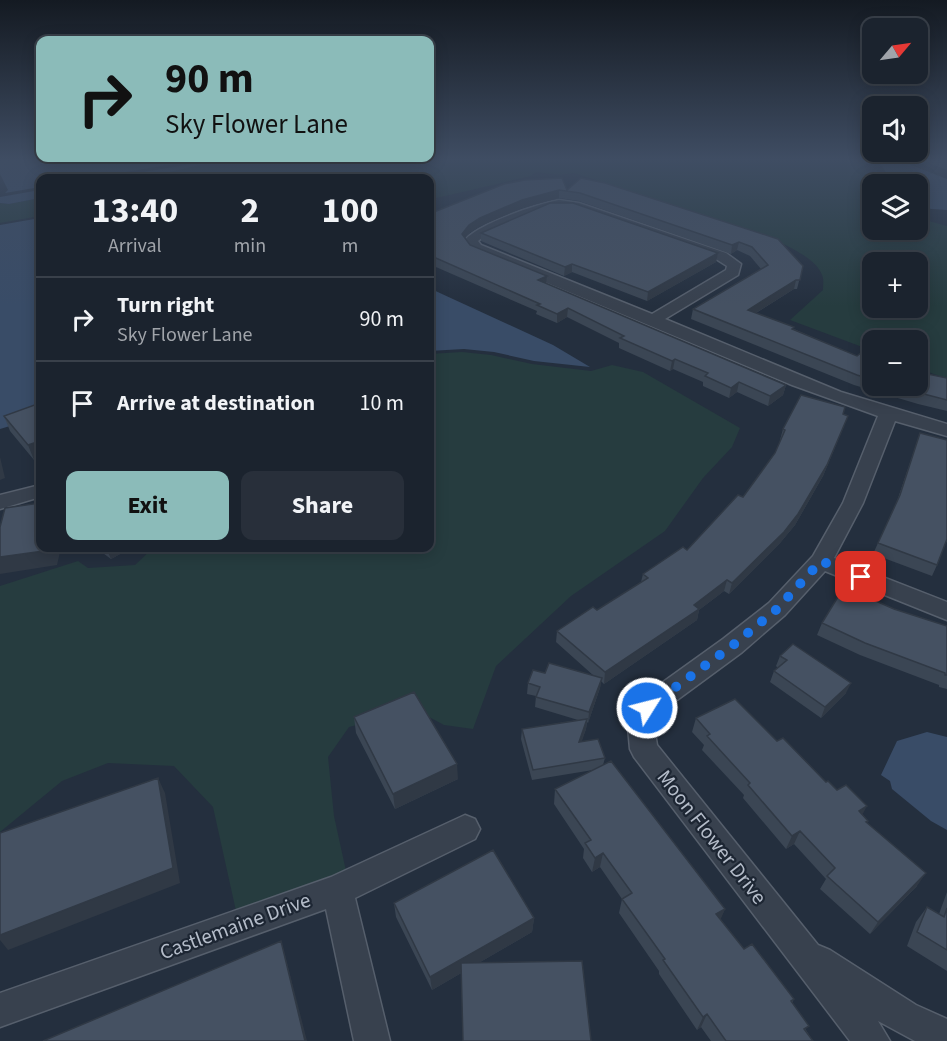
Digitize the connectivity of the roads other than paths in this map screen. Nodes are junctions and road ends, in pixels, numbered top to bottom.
1 (540, 209) edge
2 (580, 209) edge
3 (653, 320) junction
4 (888, 415) junction
5 (947, 430) edge
6 (36, 491) edge
7 (0, 502) edge
8 (821, 561) junction
9 (947, 611) edge
10 (465, 829) dead end
11 (337, 890) junction
12 (802, 952) junction
13 (0, 1010) edge
14 (947, 1038) edge
15 (372, 1041) edge
16 (872, 1041) edge

1 - 3 street
2 - 3 street
3 - 4 street
4 - 5 street
4 - 8 street, Moon Flower Drive
6 - 7 street
8 - 9 street
8 - 12 street, Moon Flower Drive
10 - 11 street, Castlemaine Drive
11 - 13 street, Castlemaine Drive
11 - 15 street
12 - 14 street, Moon Flower Drive
12 - 16 street, Moon Flower Drive

